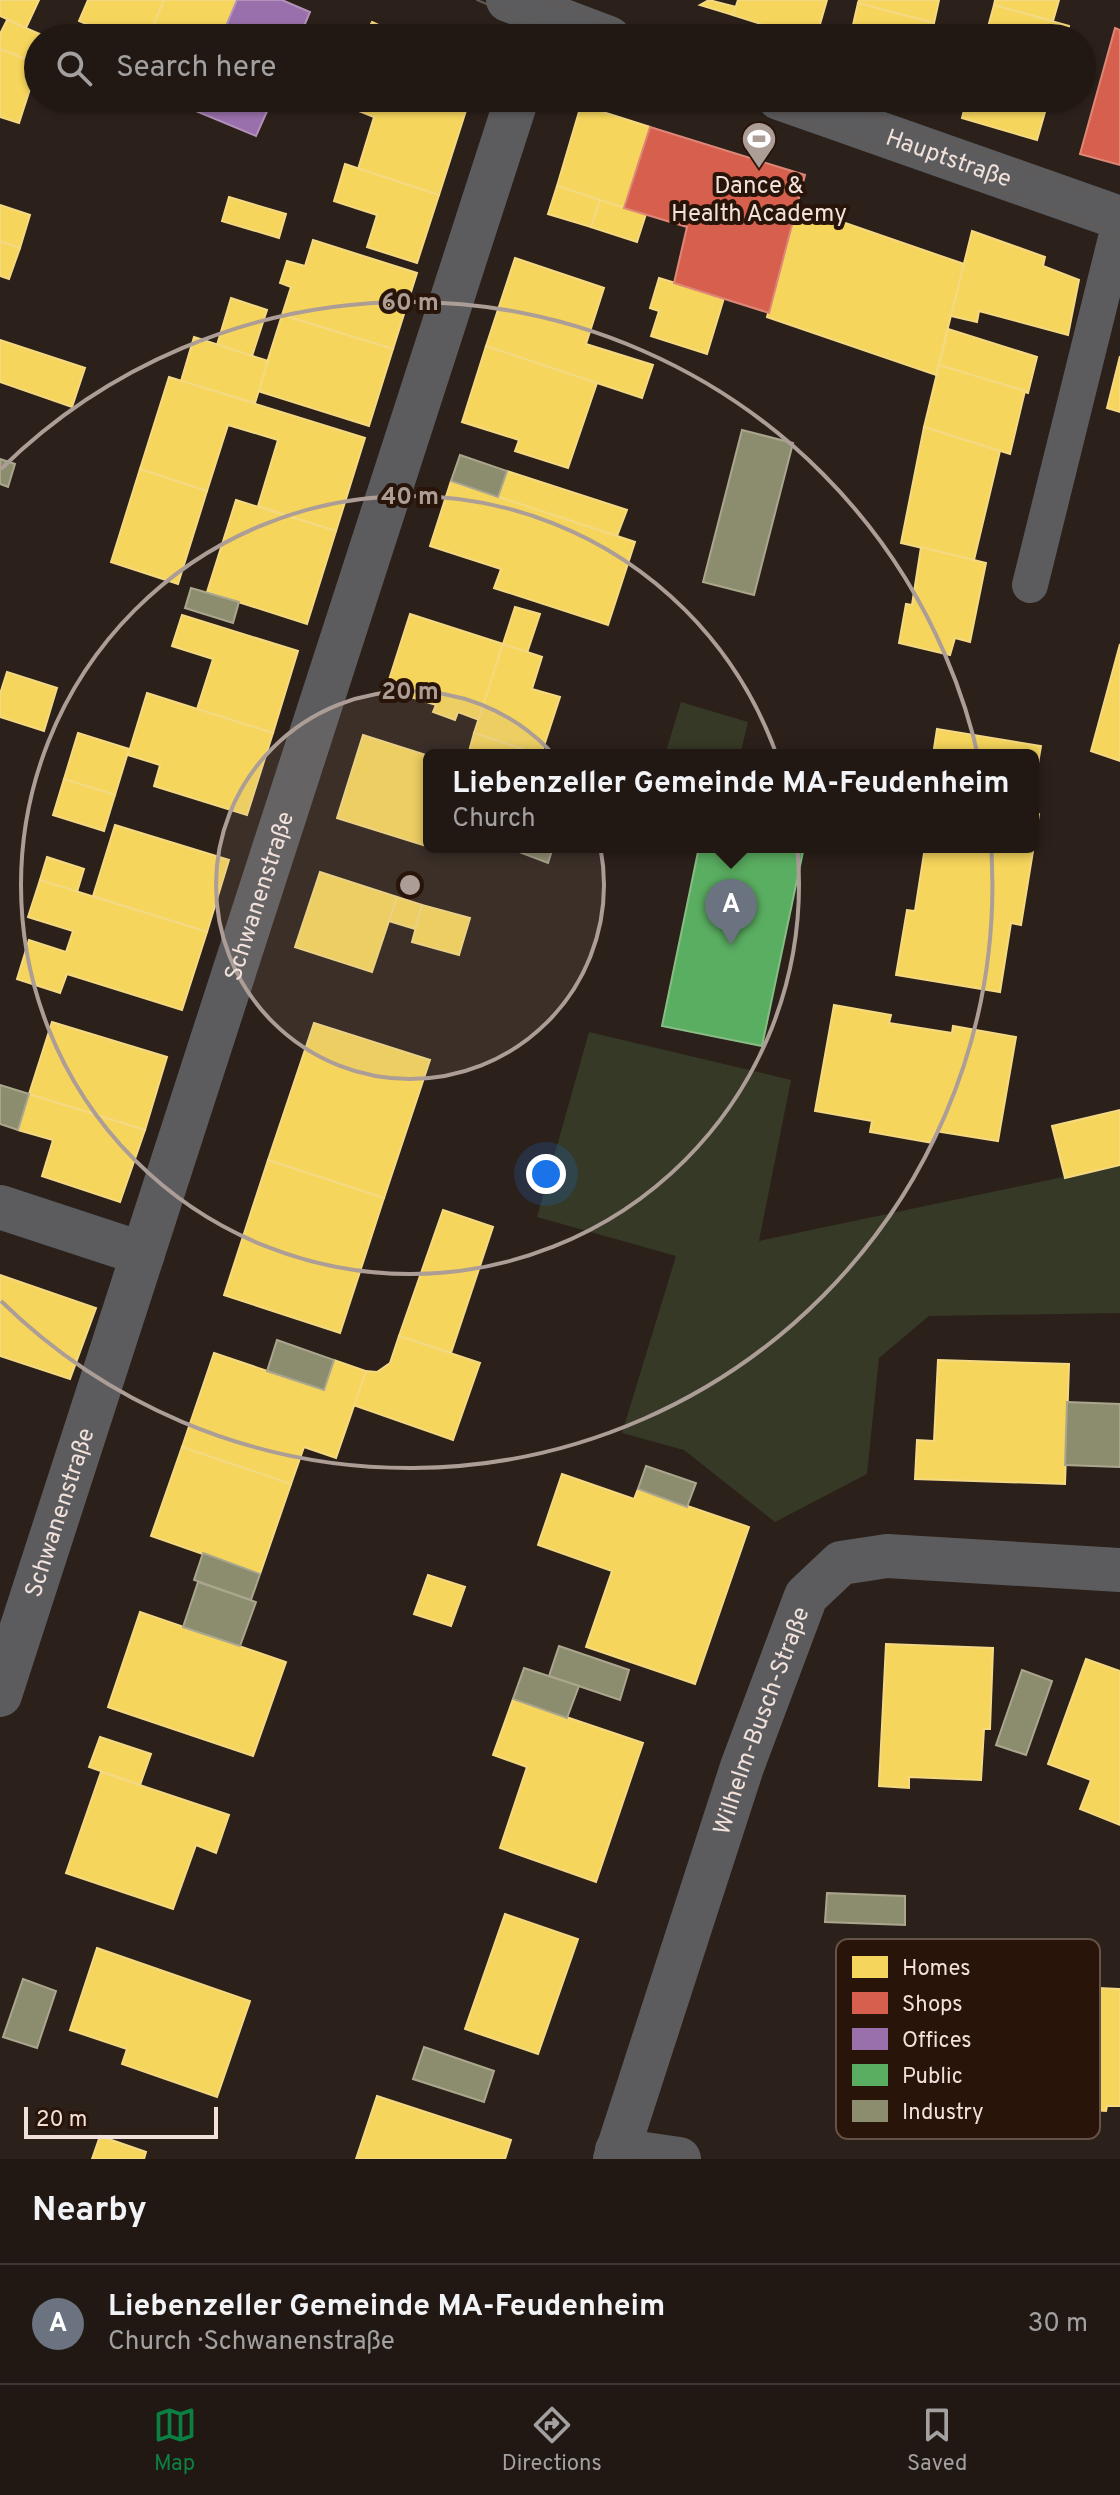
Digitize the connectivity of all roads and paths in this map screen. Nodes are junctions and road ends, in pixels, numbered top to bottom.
1 (534, 13) edge
2 (567, 24) edge
3 (512, 112) edge
4 (818, 112) edge
5 (1120, 220) edge
6 (1030, 585) dead end
7 (0, 1207) edge
8 (143, 1254) junction
9 (1120, 1570) edge
10 (0, 1695) edge
11 (616, 2154) edge
12 (679, 2159) edge

1 - 2 street
3 - 8 street, Schwanenstraße
4 - 5 street, Hauptstraße
5 - 6 lane
7 - 8 street
8 - 10 street, Schwanenstraße
9 - 11 street, Wilhelm-Busch-Straße
11 - 12 street

